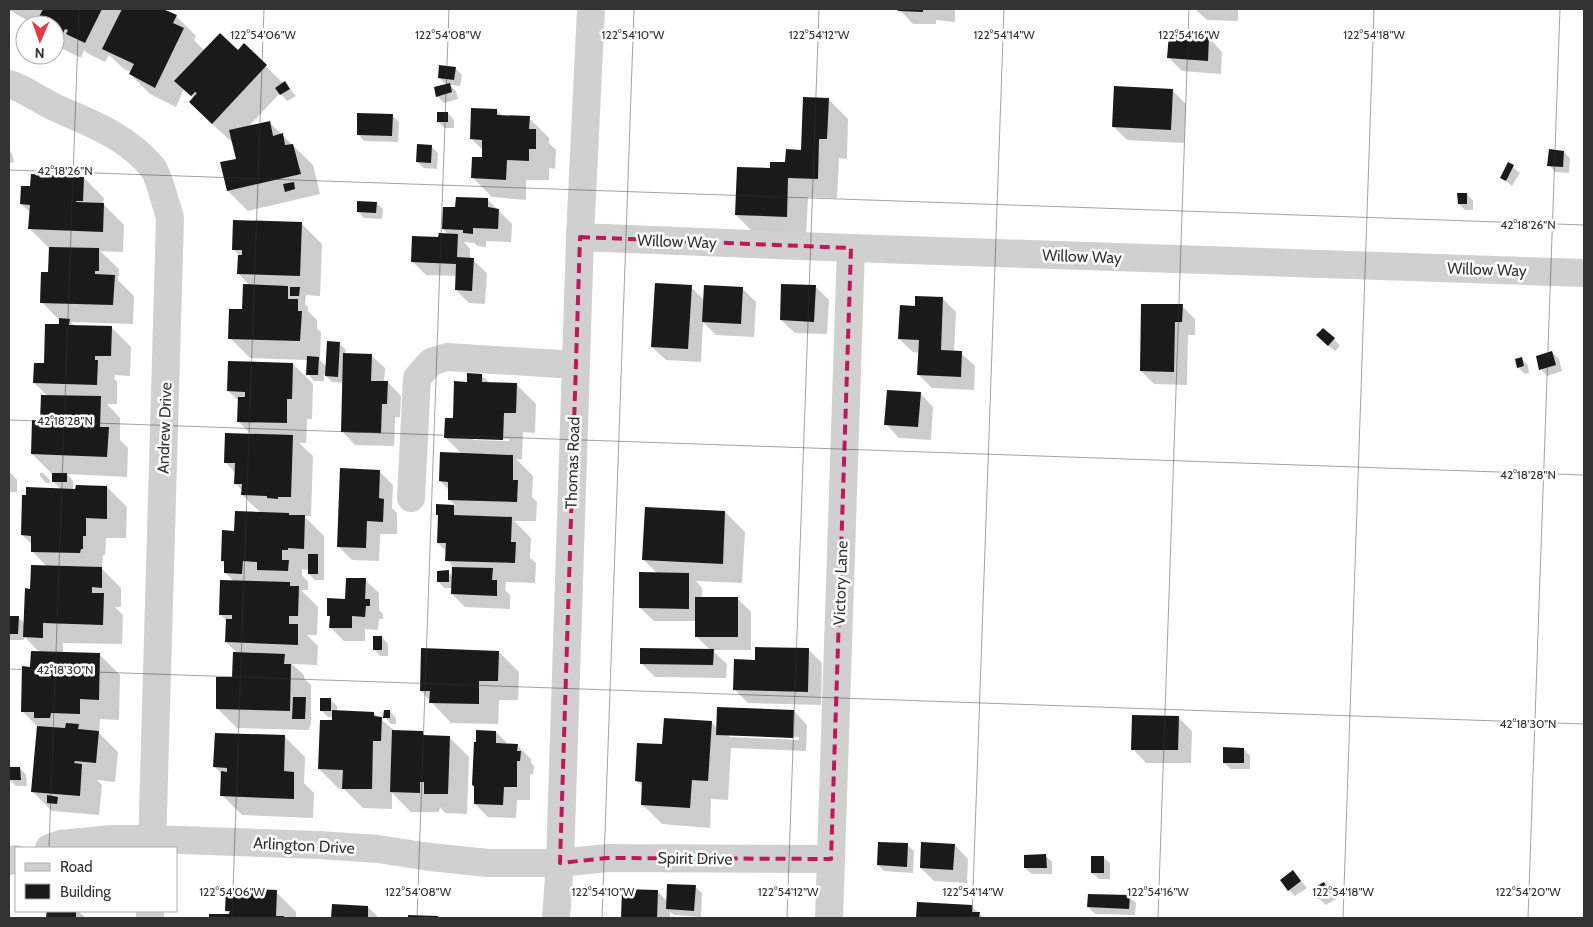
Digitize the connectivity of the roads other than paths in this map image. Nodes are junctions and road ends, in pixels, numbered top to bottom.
1 (591, 9) edge
2 (14, 86) edge
3 (580, 237) junction
4 (851, 248) junction
5 (1584, 273) edge
6 (576, 365) junction
7 (411, 498) dead end
8 (152, 844) edge
9 (52, 847) edge
10 (831, 860) junction
11 (560, 864) junction
12 (556, 918) edge
13 (829, 918) edge

1 - 3 street, Thomas Road
2 - 8 street, Andrew Drive
3 - 4 street, Willow Way
3 - 6 street, Thomas Road
4 - 5 street, Willow Way
4 - 10 street, Victory Lane
6 - 7 street
6 - 11 street, Thomas Road
8 - 9 street, Arlington Drive
8 - 11 street, Arlington Drive
10 - 11 street, Spirit Drive
10 - 13 street, Victory Lane
11 - 12 street, Thomas Road

